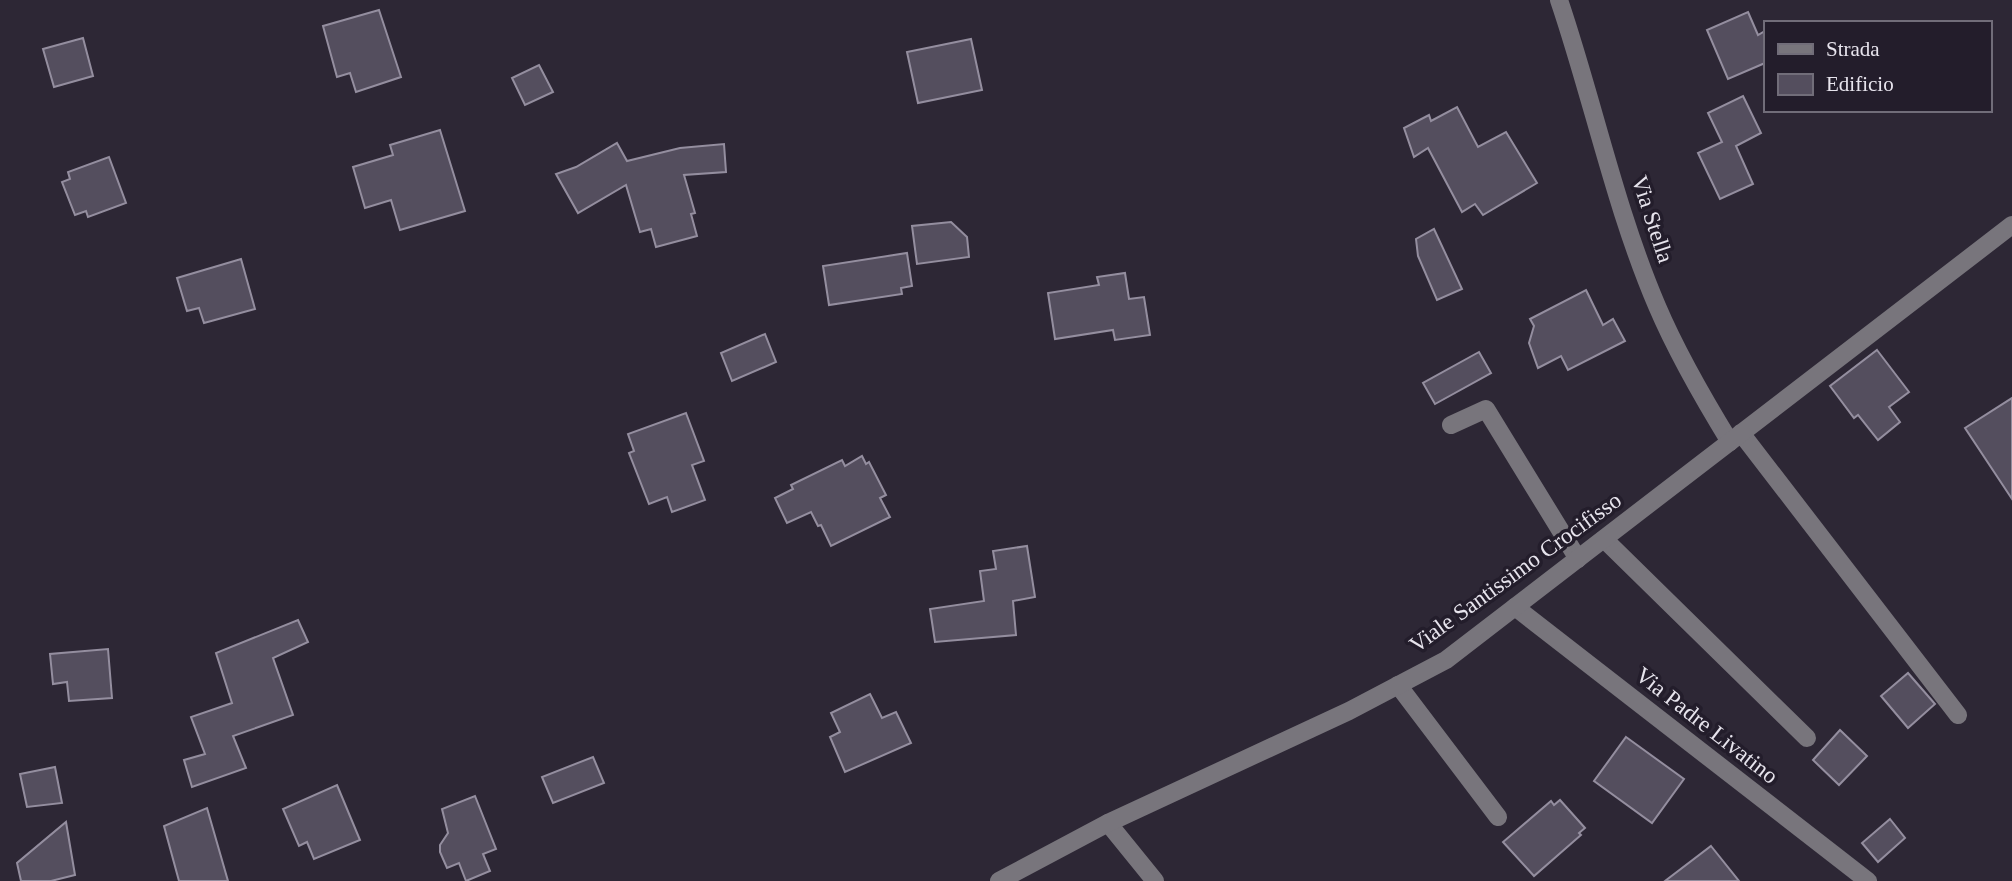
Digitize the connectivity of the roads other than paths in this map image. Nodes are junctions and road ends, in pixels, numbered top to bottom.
1 (1559, 0) edge
2 (2012, 225) edge
3 (1451, 425) dead end
4 (1735, 438) junction
5 (1604, 539) junction
6 (1578, 559) junction
7 (1515, 607) junction
8 (1398, 685) junction
9 (1958, 715) dead end
10 (1807, 738) dead end
11 (1499, 817) dead end
12 (1108, 823) junction
13 (999, 881) edge
14 (1155, 881) edge
15 (1868, 881) edge

1 - 4 street, Via Stella
2 - 4 street, Viale Santissimo Crocifisso
3 - 6 street
4 - 5 street, Viale Santissimo Crocifisso
4 - 9 street, Via Stella
5 - 6 street, Viale Santissimo Crocifisso
5 - 10 street
6 - 7 street, Viale Santissimo Crocifisso
7 - 8 street, Viale Santissimo Crocifisso
7 - 15 street, Via Padre Livatino
8 - 11 street
8 - 12 street, Viale Santissimo Crocifisso
12 - 13 street, Viale Santissimo Crocifisso
12 - 14 street

